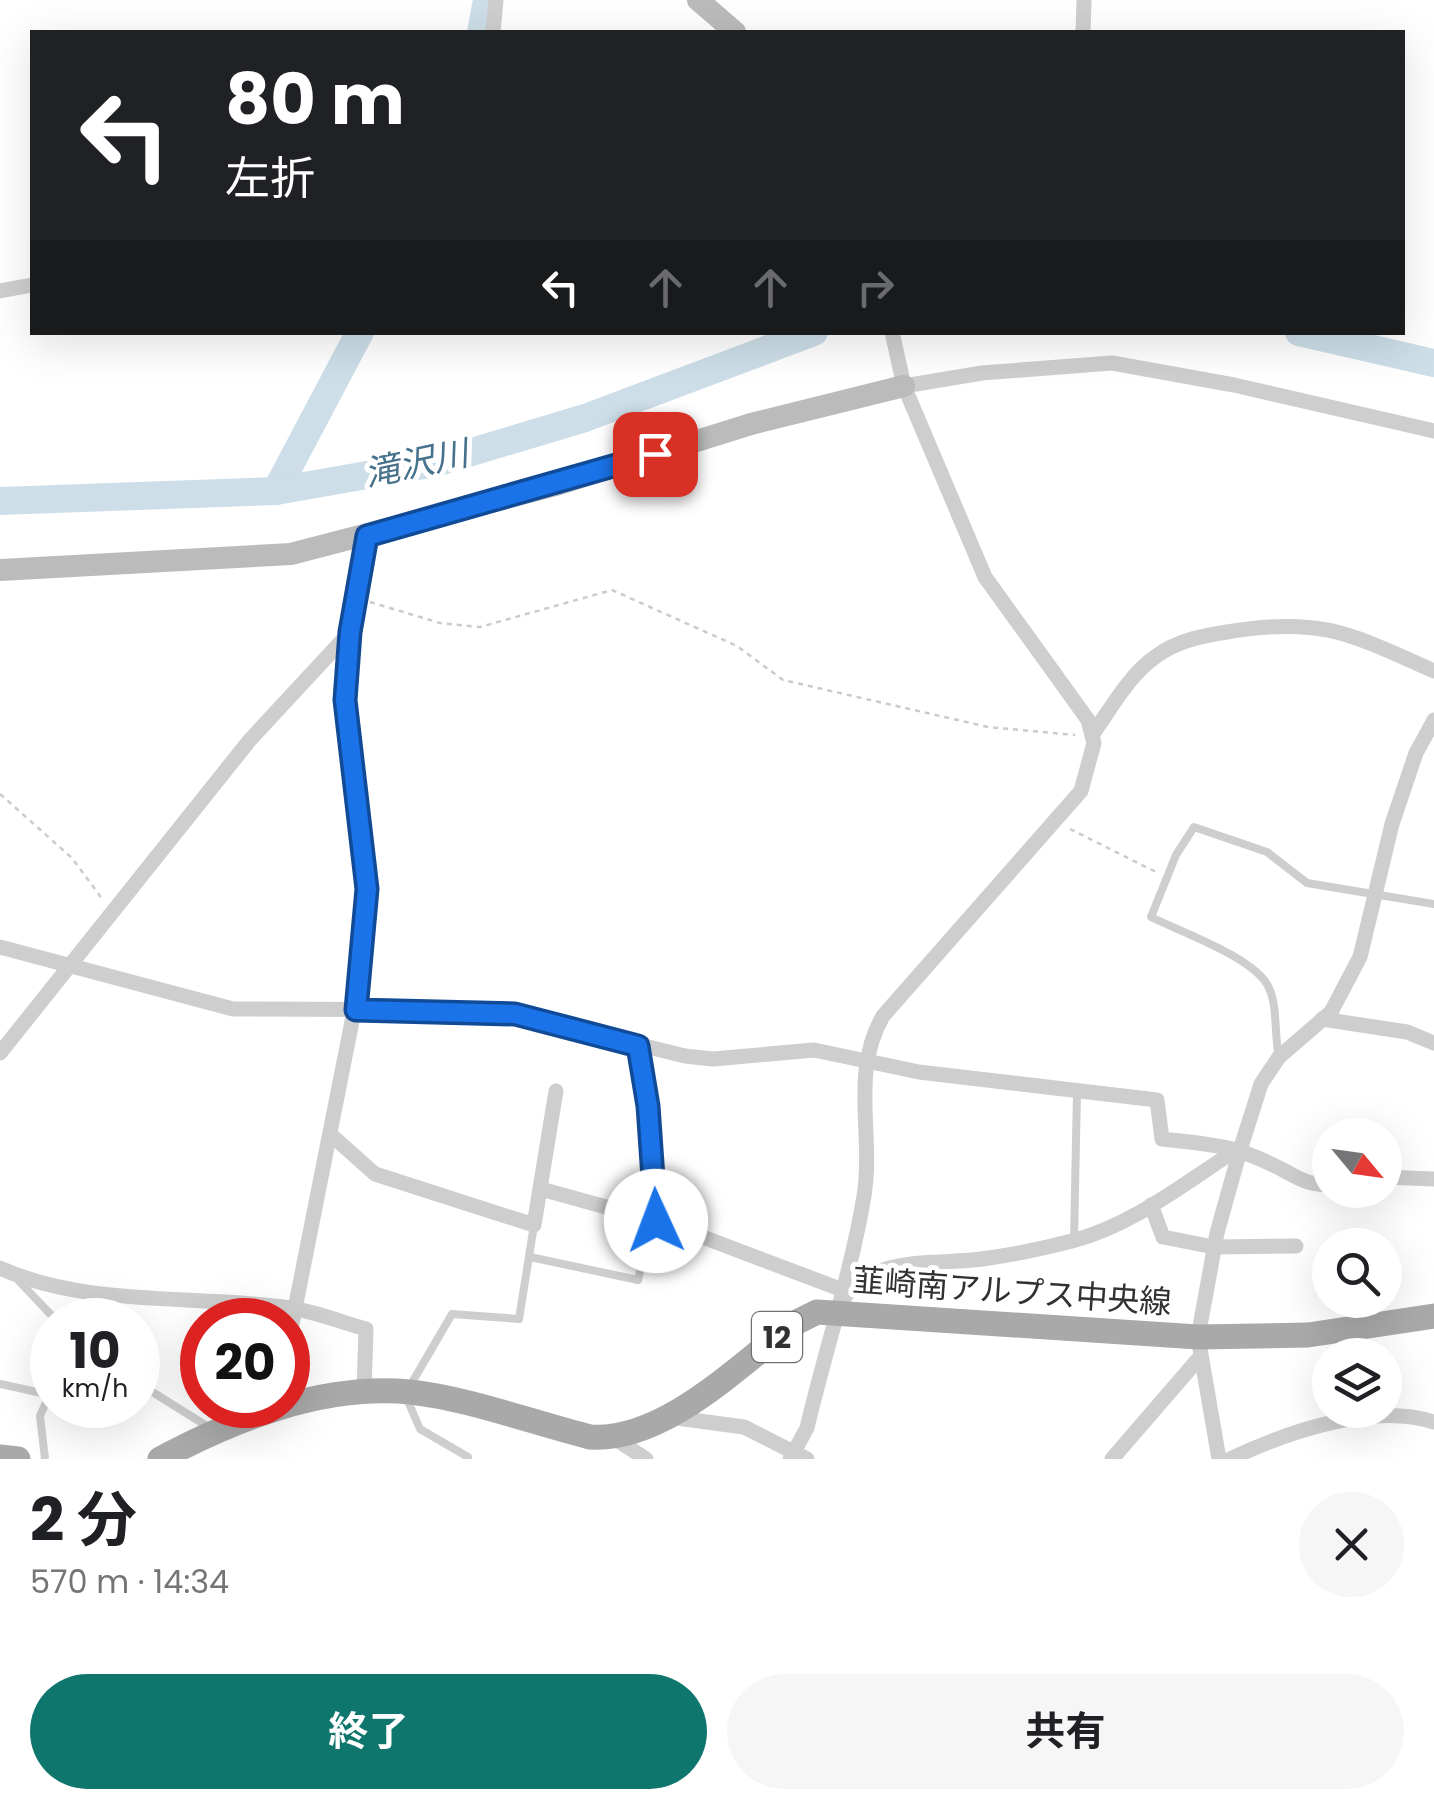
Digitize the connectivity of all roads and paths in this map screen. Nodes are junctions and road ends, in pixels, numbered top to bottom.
1 (496, 0) edge
2 (698, 0) edge
3 (1084, 0) edge
4 (493, 30) edge
5 (733, 30) edge
6 (1083, 30) edge
7 (30, 285) edge
8 (0, 292) edge
9 (893, 335) edge
10 (902, 374) junction
11 (1434, 431) edge
12 (367, 536) junction
13 (0, 570) edge
14 (356, 597) junction
15 (350, 632) junction
16 (1434, 671) edge
17 (1434, 720) edge
18 (1092, 735) junction
19 (0, 794) edge
20 (1056, 822) junction
21 (1166, 878) junction
22 (1375, 895) junction
23 (1434, 904) edge
24 (113, 914) junction
25 (0, 947) edge
26 (72, 964) junction
27 (356, 1010) junction
28 (1322, 1019) junction
29 (1434, 1043) edge
30 (638, 1046) junction
31 (0, 1053) edge
32 (1279, 1057) junction
33 (864, 1059) junction
34 (556, 1091) dead end
35 (1077, 1092) junction
36 (330, 1134) junction
37 (1240, 1148) junction
38 (1402, 1177) edge
39 (1434, 1179) edge
40 (1312, 1184) edge
41 (542, 1189) junction
42 (1151, 1205) junction
43 (654, 1220) junction
44 (534, 1225) junction
45 (1074, 1240) junction
46 (1296, 1246) dead end
47 (1214, 1247) junction
48 (530, 1257) junction
49 (6, 1270) edge
50 (34, 1298) edge
51 (296, 1298) edge
52 (180, 1299) edge
53 (838, 1300) junction
54 (310, 1313) edge
55 (1434, 1316) edge
56 (1199, 1347) junction
57 (0, 1384) edge
58 (30, 1389) edge
59 (364, 1392) junction
60 (406, 1392) junction
61 (160, 1397) edge
62 (310, 1401) edge
63 (668, 1417) junction
64 (1434, 1422) edge
65 (41, 1428) edge
66 (218, 1428) edge
67 (214, 1430) junction
68 (614, 1438) junction
69 (0, 1457) edge
70 (462, 1457) edge
71 (797, 1457) edge
72 (18, 1459) edge
73 (44, 1459) edge
74 (160, 1459) edge
75 (646, 1459) edge
76 (1112, 1459) edge
77 (1218, 1459) edge
78 (1230, 1459) edge

1 - 4 street
2 - 5 street
3 - 6 street
7 - 8 street
9 - 10 street
10 - 11 street
10 - 12 street
10 - 18 street
12 - 13 street
12 - 14 street
14 - 15 street
14 - 18 path
15 - 24 street
15 - 27 street
16 - 18 street
17 - 22 street
18 - 20 street
19 - 24 path
20 - 21 path
20 - 33 street
21 - 22 lane
21 - 32 lane
22 - 23 lane
22 - 28 street
24 - 26 street
25 - 26 street
26 - 27 street
26 - 31 street
27 - 30 street
27 - 36 street
28 - 29 street
28 - 32 street
30 - 33 street
30 - 43 lane
32 - 37 street
33 - 35 street
33 - 53 street
34 - 41 street
35 - 37 street
35 - 45 lane
36 - 44 street
36 - 51 street
37 - 40 street
37 - 42 street
37 - 47 street
38 - 39 street
41 - 43 street
41 - 44 street
42 - 45 street
42 - 47 street
43 - 48 lane
43 - 53 street
44 - 48 lane
45 - 53 street
46 - 47 street
47 - 56 street
48 - 60 lane
49 - 50 lane
49 - 52 street
53 - 56 main road, 韮崎南アルプス中央線 / 12
53 - 63 main road, 韮崎南アルプス中央線 / 12
53 - 71 street
54 - 59 street
55 - 56 main road, 韮崎南アルプス中央線 / 12
56 - 76 street
56 - 77 street
57 - 58 lane
59 - 60 main road
59 - 62 main road
60 - 68 main road
60 - 70 lane
61 - 67 lane
63 - 68 main road, 韮崎南アルプス中央線 / 12
63 - 71 street
64 - 78 street
65 - 73 lane
66 - 67 main road
67 - 74 main road
68 - 75 street
69 - 72 main road

